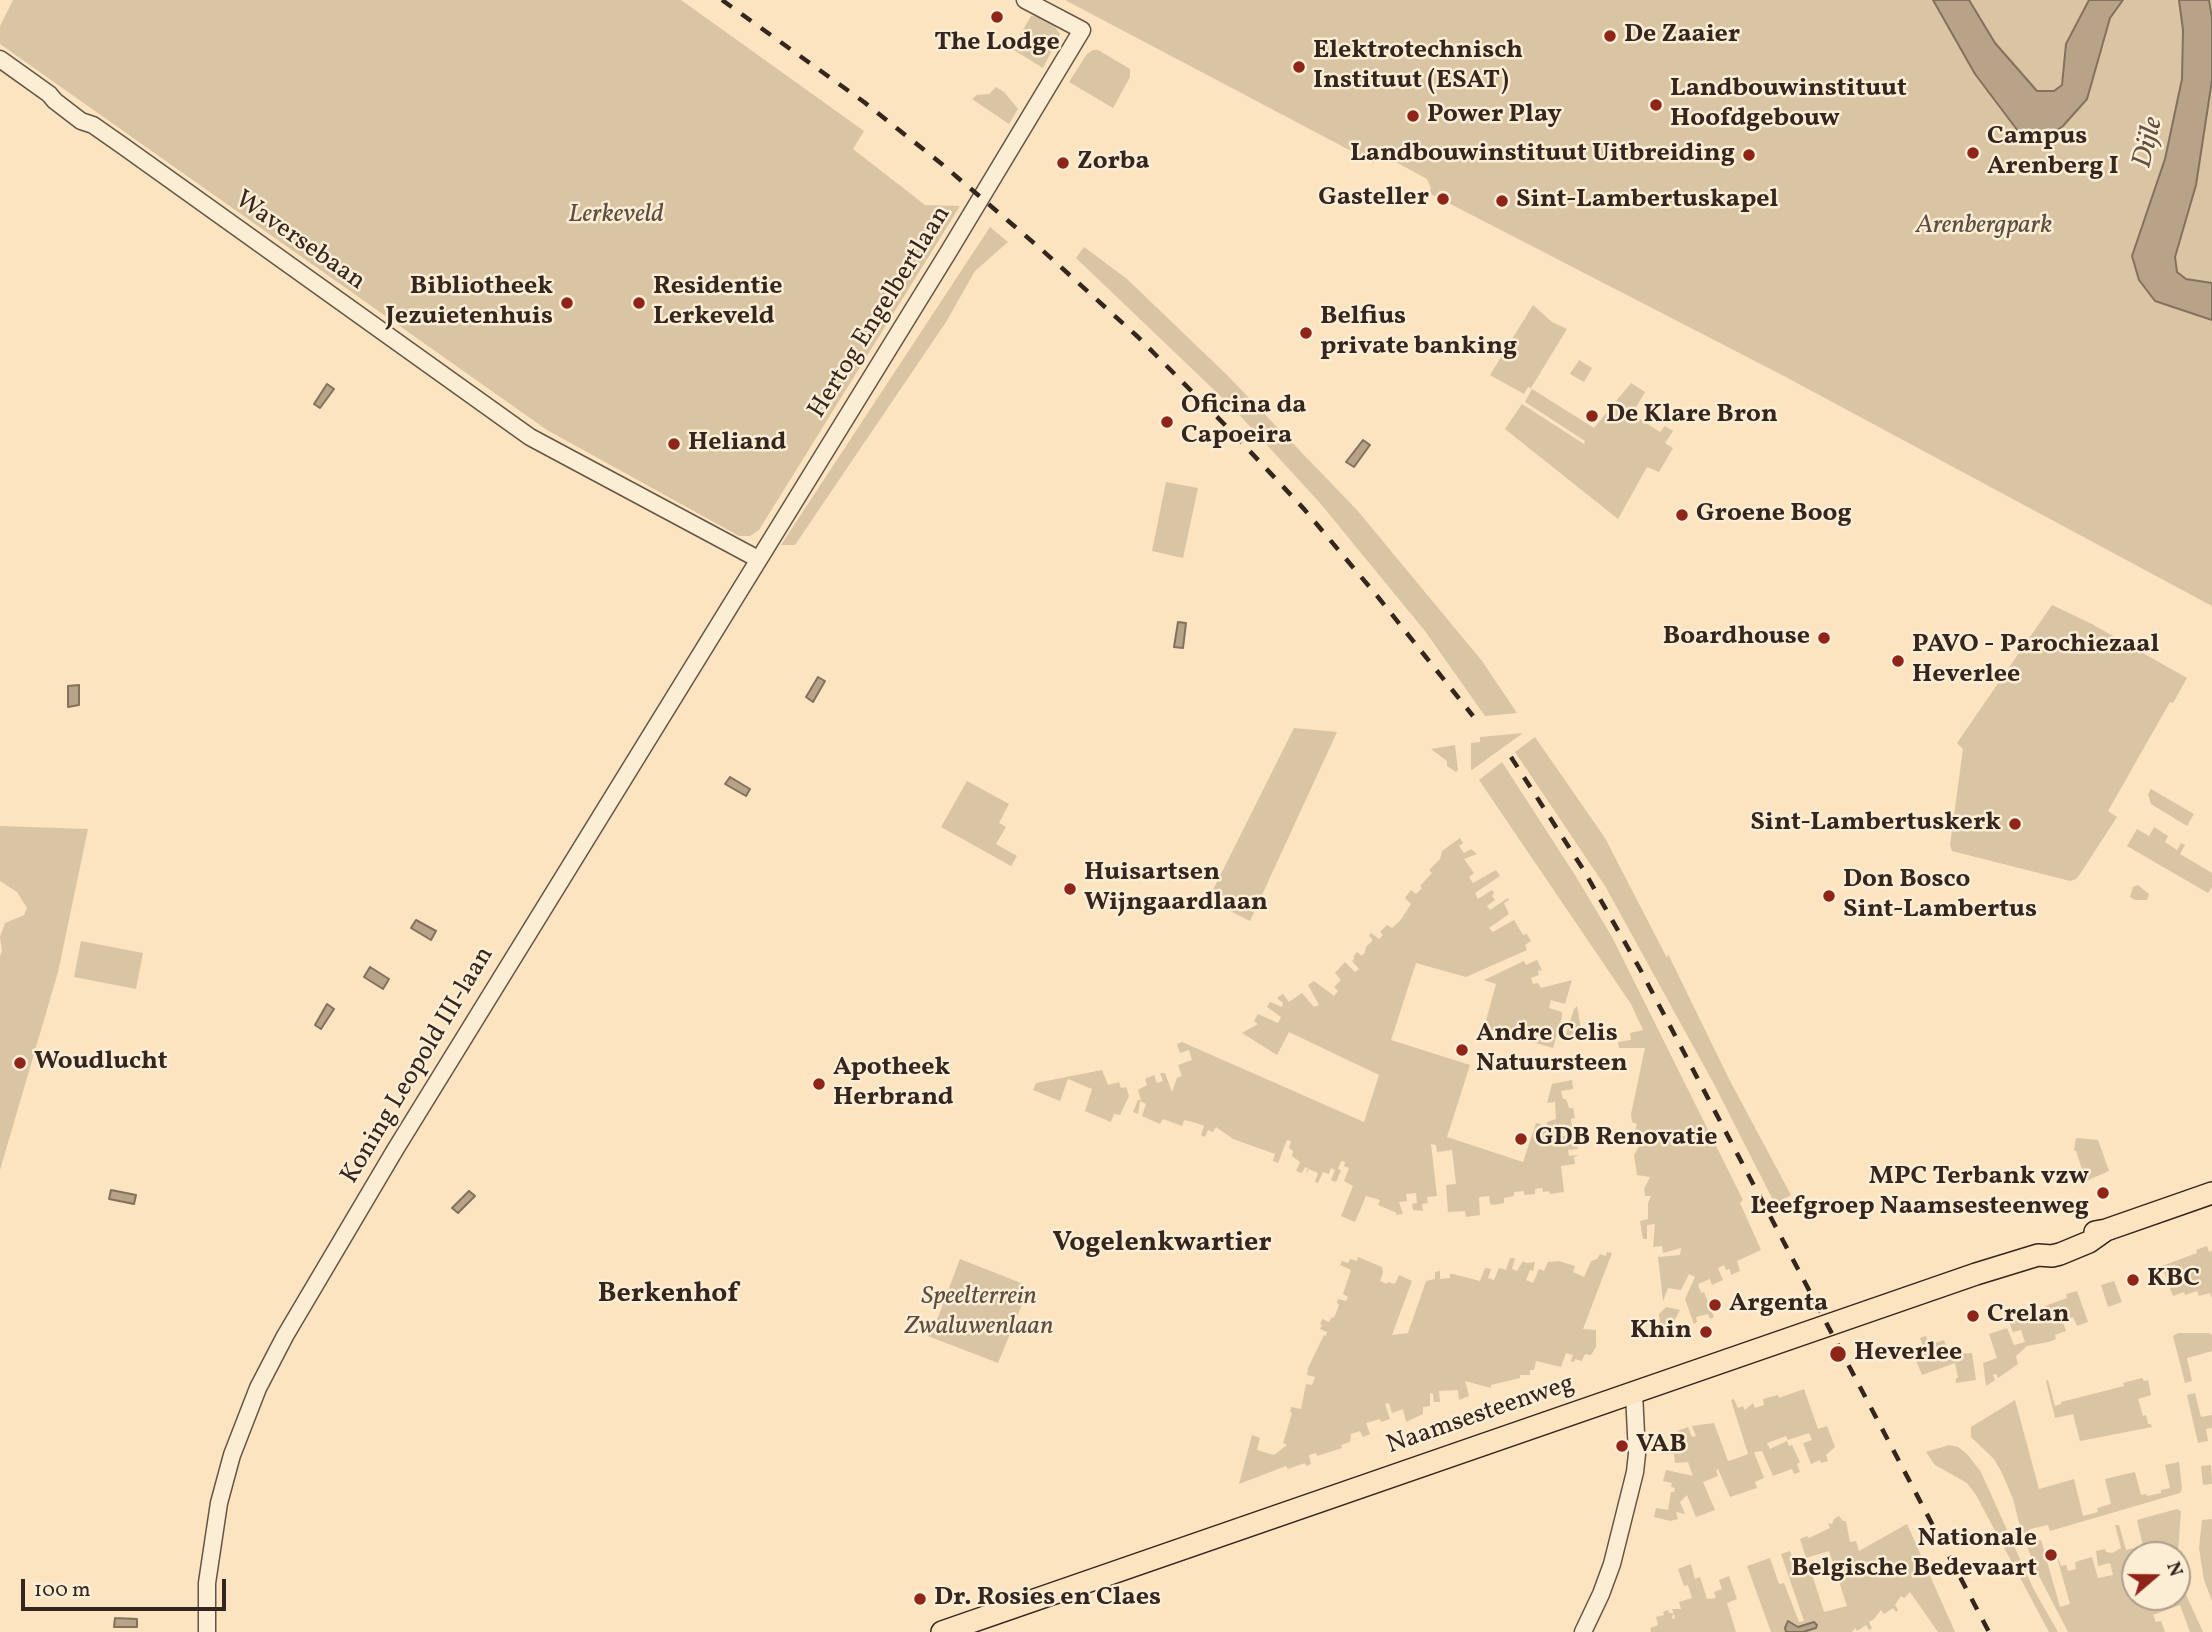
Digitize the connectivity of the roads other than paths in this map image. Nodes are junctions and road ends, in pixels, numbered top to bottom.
1 (1025, 0) edge
2 (0, 59) edge
3 (758, 559) junction
4 (2212, 1193) edge
5 (1634, 1393) junction
6 (207, 1632) edge
7 (942, 1632) edge
8 (1583, 1632) edge

1 - 3 street, Hertog Engelbertlaan
2 - 3 street, Waversebaan
3 - 6 street, Koning Leopold III-laan
4 - 5 main road, Naamsesteenweg
5 - 7 main road, Naamsesteenweg
5 - 8 street

